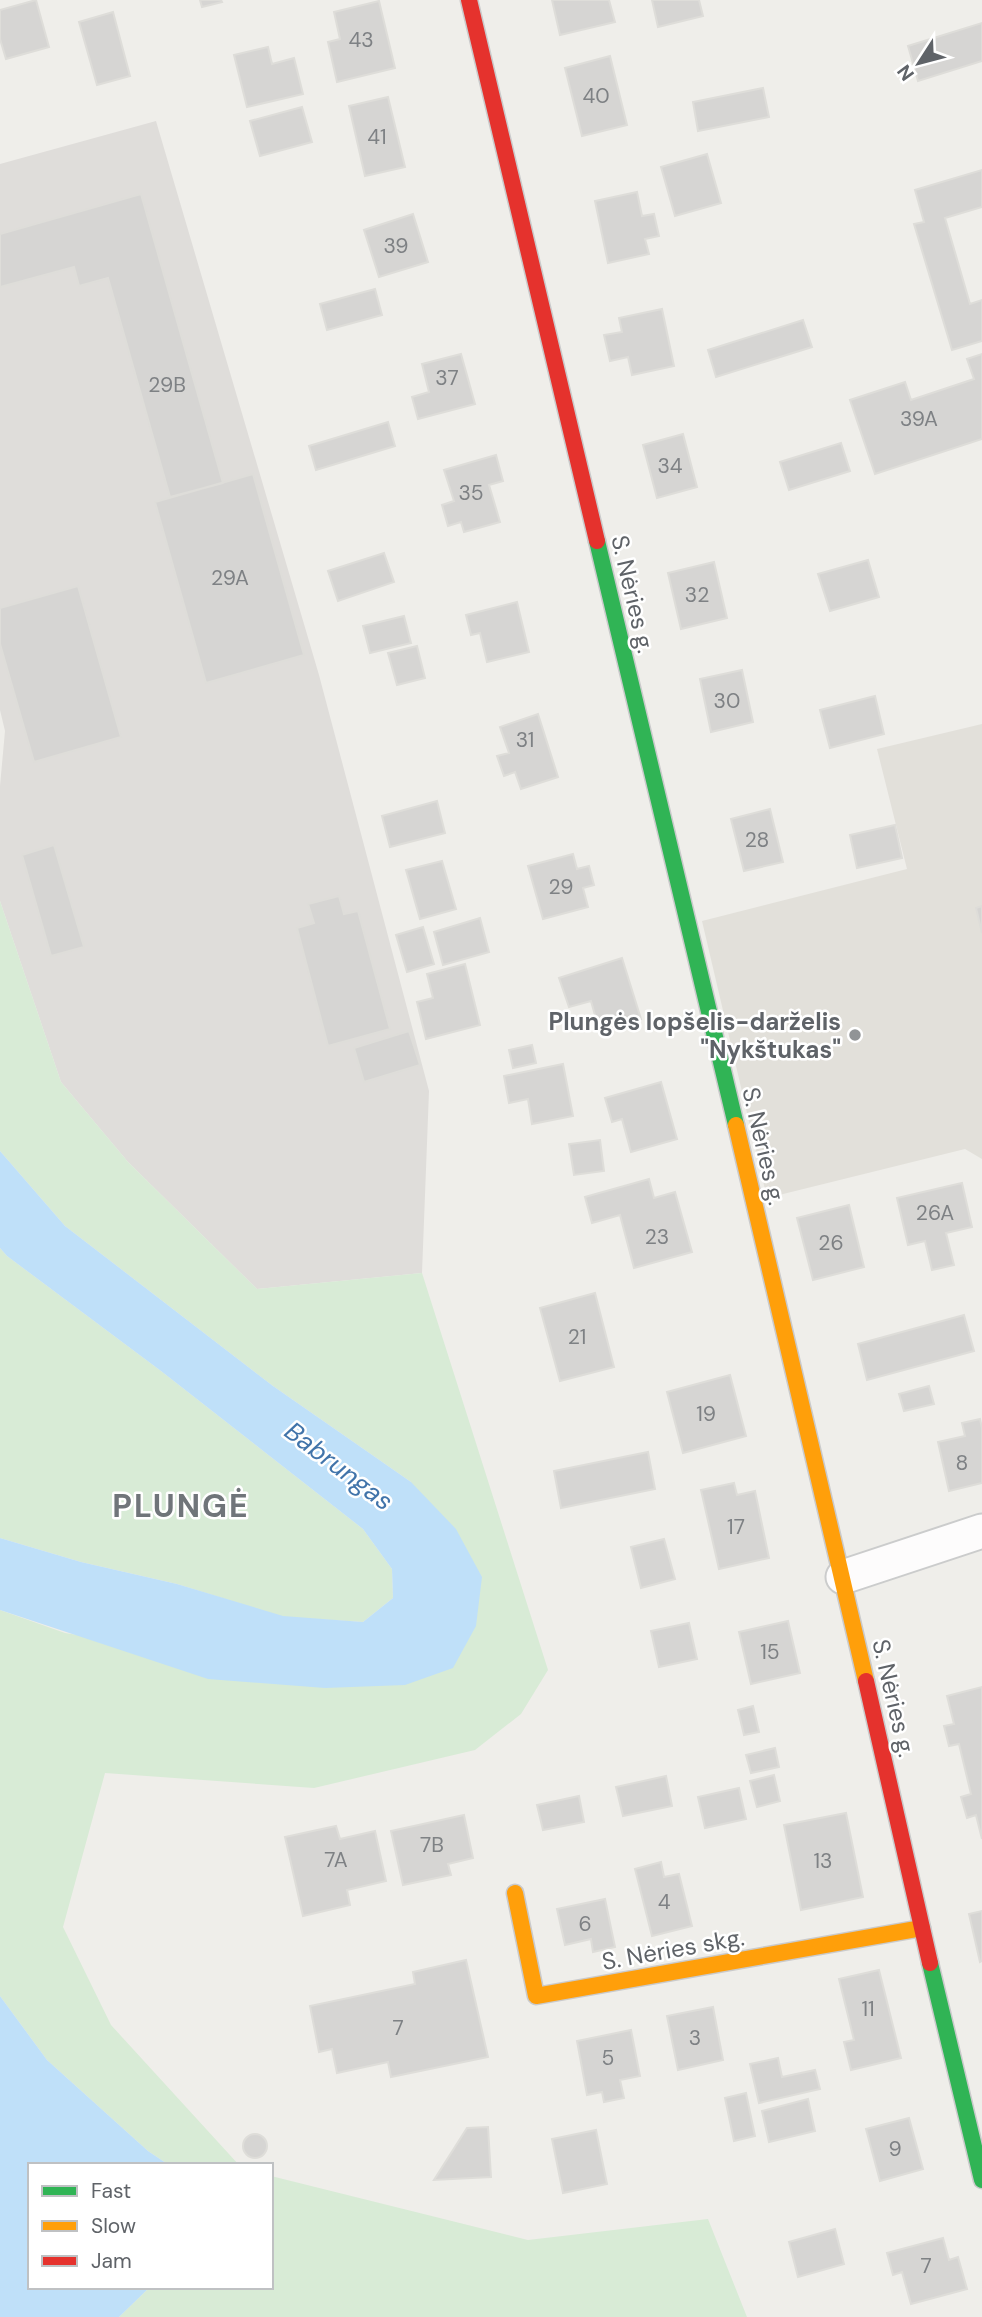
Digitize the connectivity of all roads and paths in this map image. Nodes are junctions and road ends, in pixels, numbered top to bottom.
1 (469, 0) edge
2 (982, 1531) edge
3 (843, 1577) junction
4 (515, 1893) dead end
5 (922, 1928) junction
6 (982, 2180) edge

1 - 3 street, S. Nėries g.
2 - 3 street
3 - 5 street, S. Nėries g.
4 - 5 street, S. Nėries skg.
5 - 6 street, S. Nėries g.

